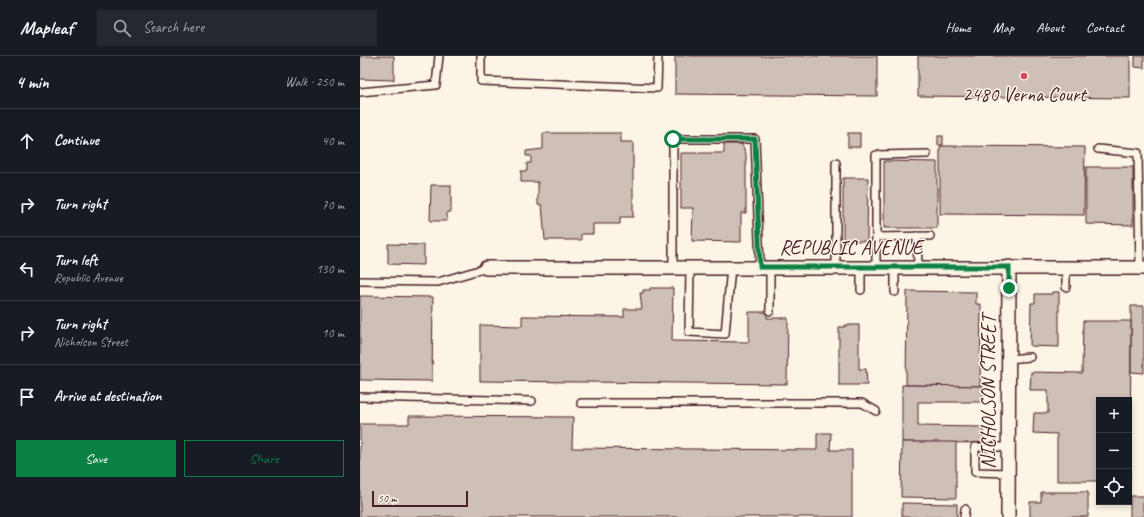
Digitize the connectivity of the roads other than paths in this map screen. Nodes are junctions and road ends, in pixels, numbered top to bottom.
1 (439, 56) edge
2 (481, 56) edge
3 (658, 56) edge
4 (360, 92) edge
5 (1098, 149) dead end
6 (927, 154) dead end
7 (836, 163) dead end
8 (917, 236) junction
9 (930, 236) dead end
10 (876, 237) junction
11 (765, 267) junction
12 (836, 267) junction
13 (861, 267) junction
14 (876, 267) junction
15 (896, 267) junction
16 (918, 267) junction
17 (1009, 267) junction
18 (1066, 267) junction
19 (486, 268) joint
20 (673, 268) junction
21 (690, 268) junction
22 (731, 268) junction
23 (1142, 268) edge
24 (360, 281) edge
25 (1066, 287) dead end
26 (861, 290) dead end
27 (895, 292) dead end
28 (770, 310) dead end
29 (1030, 357) dead end
30 (1008, 359) junction
31 (360, 397) edge
32 (532, 401) dead end
33 (581, 403) dead end
34 (876, 411) dead end
35 (1008, 447) junction
36 (1008, 473) junction
37 (965, 509) dead end
38 (964, 517) edge
39 (1008, 517) edge

1 - 4 lane
2 - 3 lane
5 - 23 lane
6 - 10 lane
7 - 12 lane
8 - 9 lane
8 - 10 lane
8 - 16 lane
10 - 14 lane
11 - 12 street, REPUBLIC AVENUE
11 - 20 lane
11 - 22 street, REPUBLIC AVENUE
11 - 28 lane
12 - 13 street, REPUBLIC AVENUE
13 - 14 street, REPUBLIC AVENUE
13 - 26 lane
14 - 15 street, REPUBLIC AVENUE
15 - 16 street, REPUBLIC AVENUE
15 - 27 lane
16 - 17 street, REPUBLIC AVENUE
17 - 18 street, REPUBLIC AVENUE
17 - 30 street, NICHOLSON STREET
18 - 23 street, REPUBLIC AVENUE
18 - 25 lane
19 - 20 street, REPUBLIC AVENUE
19 - 24 lane
20 - 21 street, REPUBLIC AVENUE
21 - 22 street, REPUBLIC AVENUE
21 - 22 lane
29 - 30 lane
30 - 35 street, NICHOLSON STREET
31 - 32 lane
33 - 34 lane
35 - 36 street, NICHOLSON STREET
35 - 36 lane
36 - 39 street, NICHOLSON STREET
37 - 38 lane

